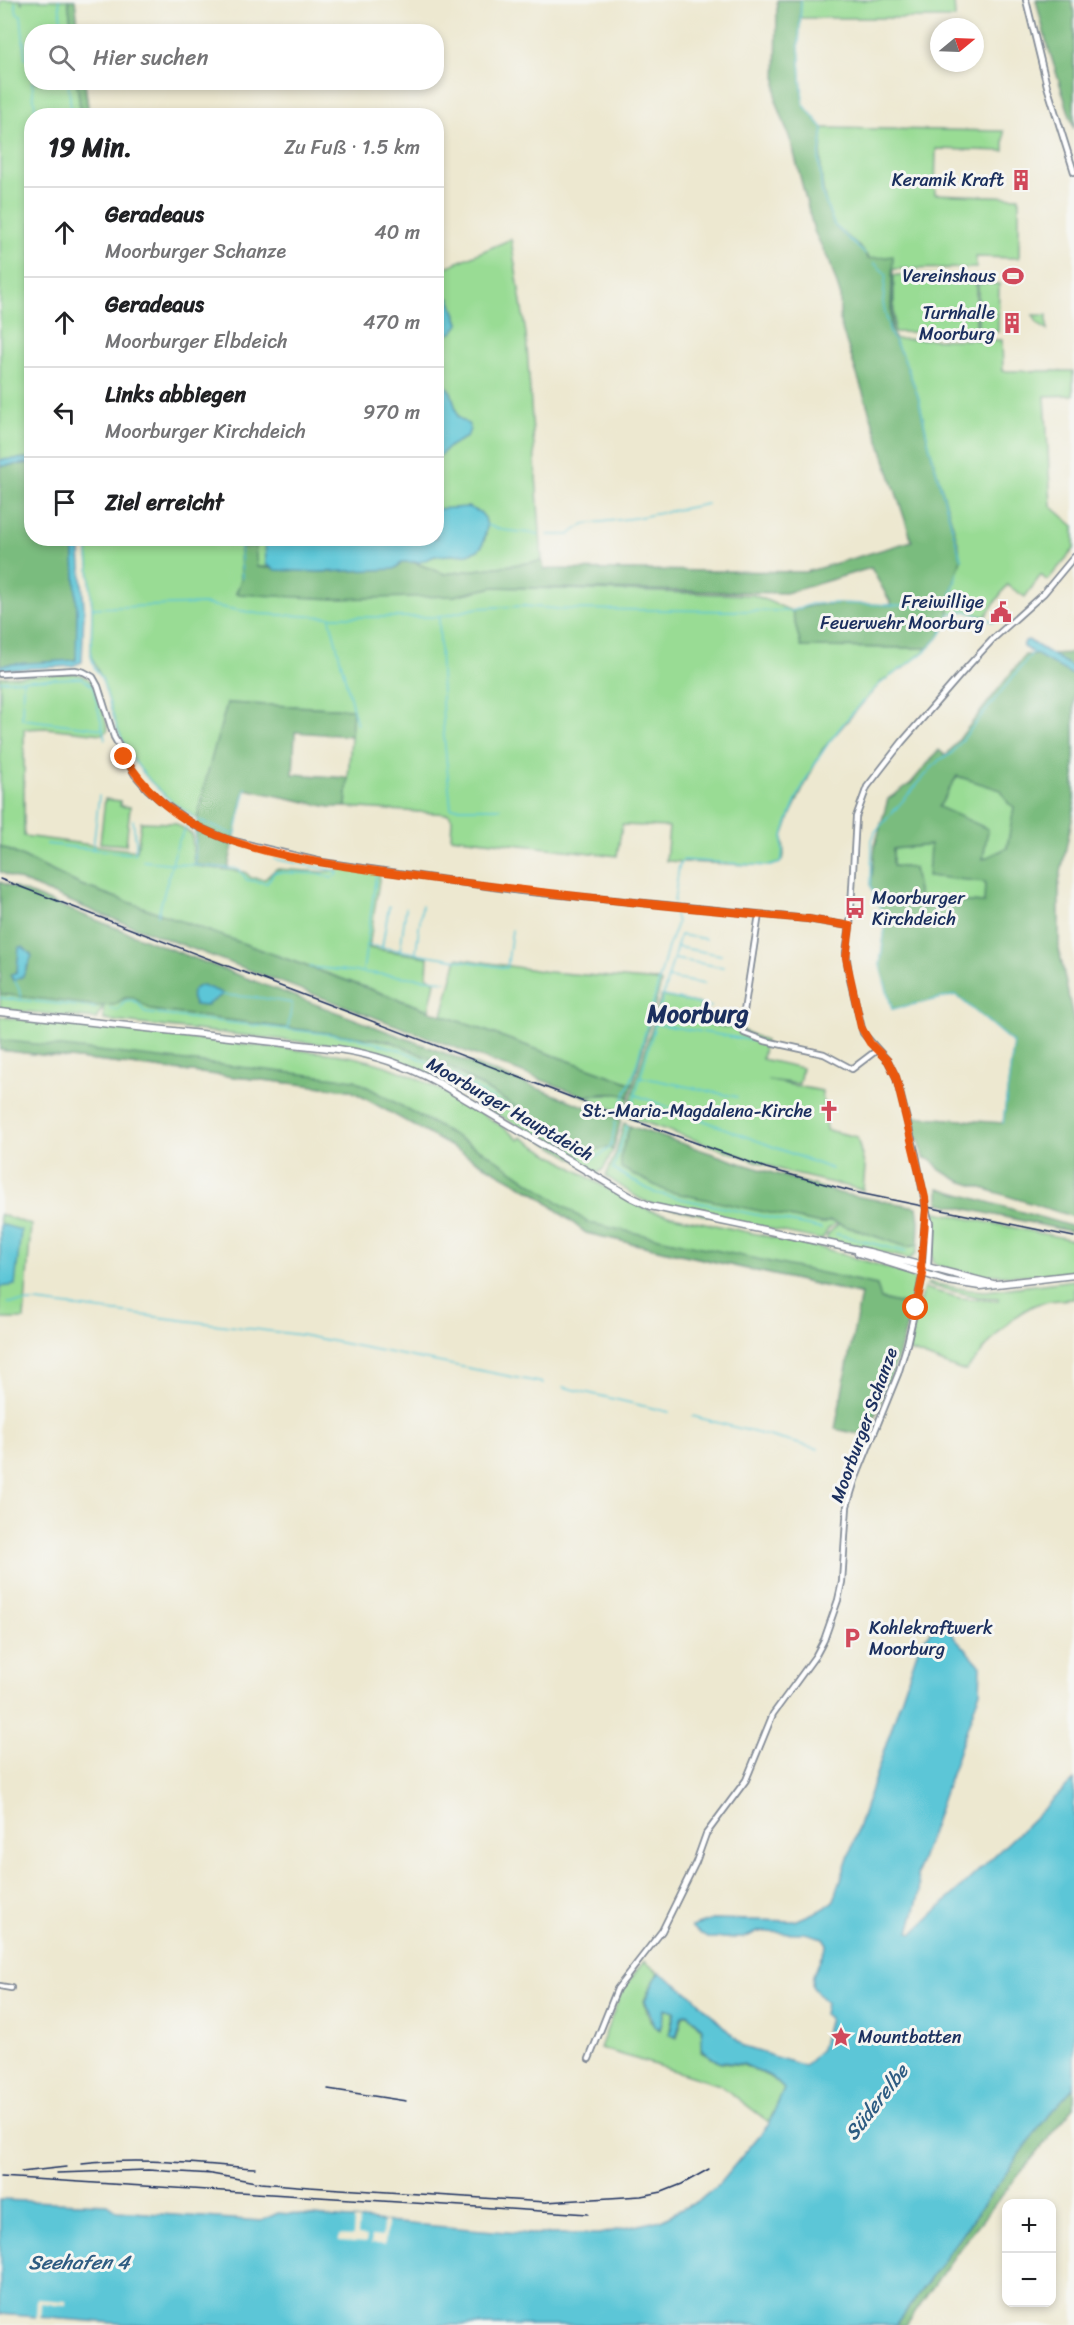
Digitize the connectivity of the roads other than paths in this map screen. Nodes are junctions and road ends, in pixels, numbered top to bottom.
1 (1026, 0) edge
2 (1074, 172) edge
3 (1074, 557) edge
4 (0, 674) edge
5 (759, 915) junction
6 (850, 926) junction
7 (0, 1012) edge
8 (877, 1050) junction
9 (852, 1250) junction
10 (924, 1266) junction
11 (923, 1274) junction
12 (1074, 1275) edge
13 (993, 1284) junction
14 (0, 1986) edge
15 (11, 1989) dead end
16 (589, 2059) dead end

1 - 2 street
3 - 6 street
4 - 5 street
5 - 6 street
5 - 8 street
6 - 8 street
7 - 9 main road, Moorburger Hauptdeich
8 - 10 street
9 - 10 main road, Moorburger Hauptdeich
9 - 11 main road, Moorburger Hauptdeich
10 - 11 main road
10 - 13 main road, Moorburger Hauptdeich
11 - 13 main road, Moorburger Hauptdeich
11 - 16 street, Moorburger Schanze
12 - 13 main road
14 - 15 street

